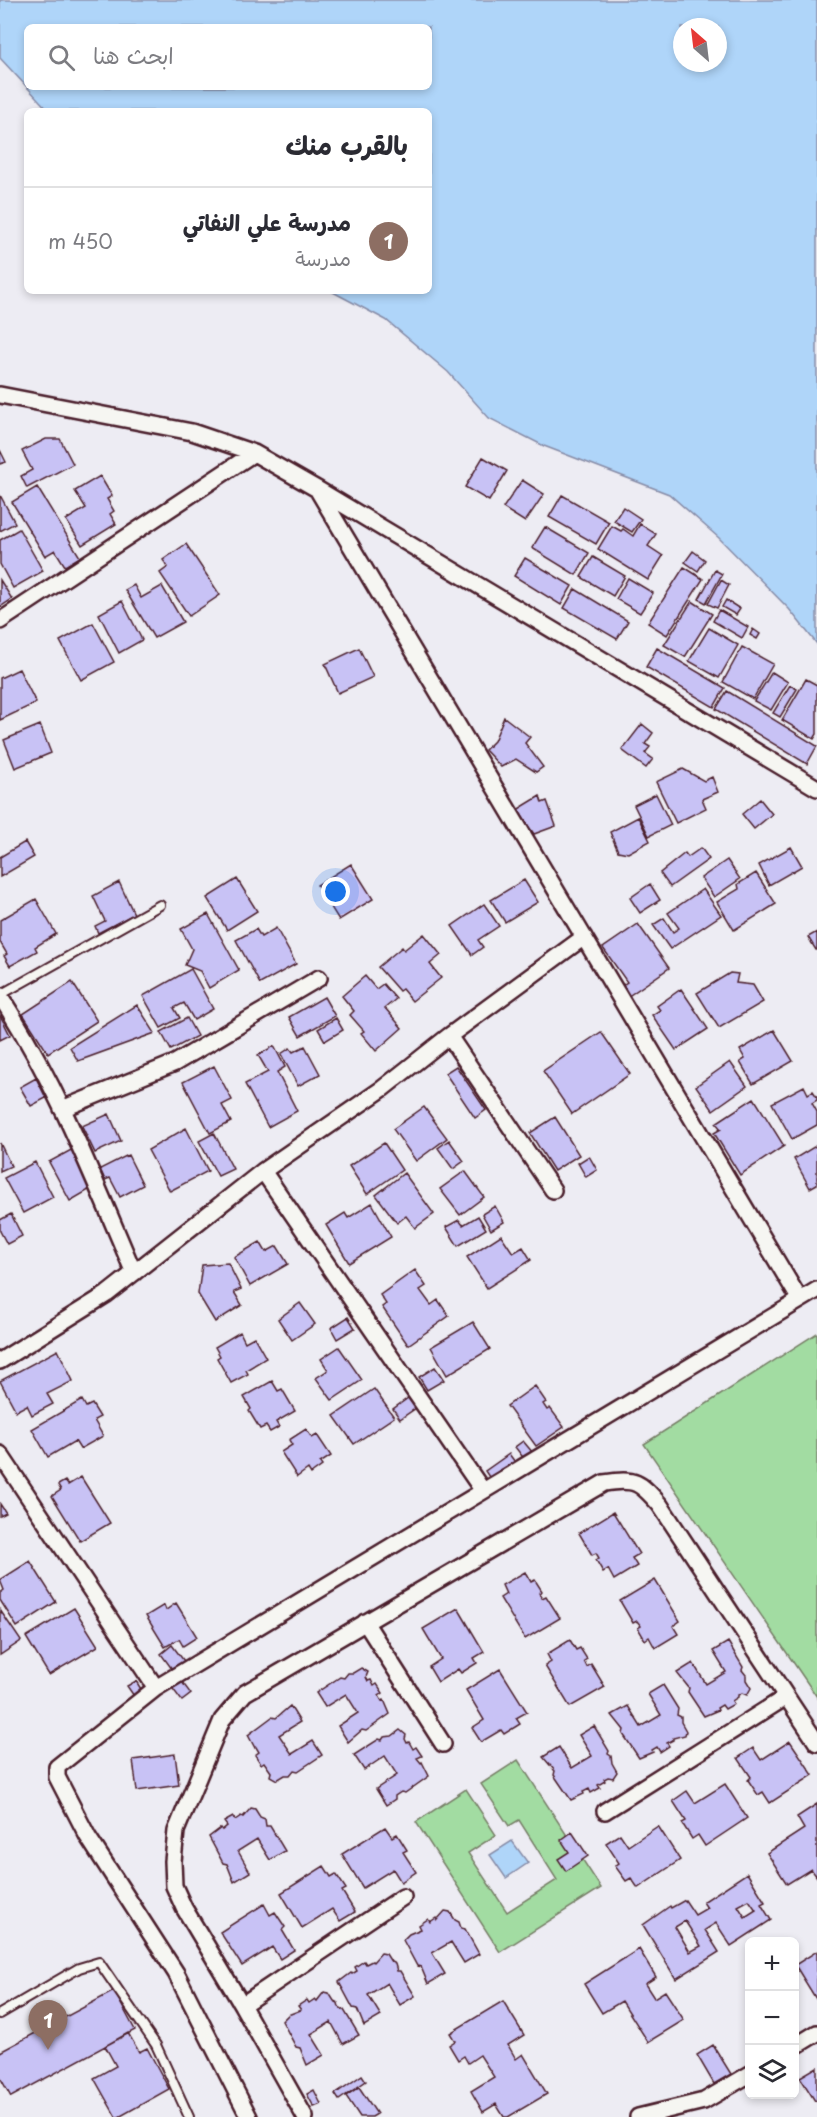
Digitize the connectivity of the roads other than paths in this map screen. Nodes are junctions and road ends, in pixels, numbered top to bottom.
1 (0, 395) edge
2 (254, 453) junction
3 (318, 489) junction
4 (0, 621) edge
5 (817, 788) edge
6 (160, 905) dead end
7 (584, 937) junction
8 (319, 978) dead end
9 (0, 995) edge
10 (449, 1036) junction
11 (62, 1108) junction
12 (263, 1171) junction
13 (553, 1190) dead end
14 (134, 1273) junction
15 (817, 1290) edge
16 (800, 1300) junction
17 (0, 1361) edge
18 (0, 1455) edge
19 (483, 1491) junction
20 (365, 1623) junction
21 (156, 1688) junction
22 (786, 1697) junction
23 (817, 1743) edge
24 (444, 1744) dead end
25 (605, 1811) dead end
26 (403, 1897) dead end
27 (242, 2005) junction
28 (0, 2014) edge
29 (817, 2033) edge
30 (798, 2045) edge
31 (745, 2077) edge
32 (189, 2117) edge
33 (249, 2117) edge
34 (305, 2117) edge
35 (638, 2117) edge

1 - 2 street
2 - 3 street
2 - 4 street
3 - 5 street
3 - 7 street
6 - 9 lane
7 - 10 street
7 - 16 street
8 - 11 street
9 - 11 street
10 - 12 street
10 - 13 street
11 - 14 street
12 - 14 street
12 - 19 street
14 - 17 street
15 - 16 street
16 - 19 street
18 - 21 street
19 - 21 street
20 - 22 street
20 - 24 street
20 - 27 street
21 - 33 street
22 - 23 street
22 - 25 street
26 - 27 street
27 - 34 street
28 - 32 lane
29 - 30 street
31 - 35 street

